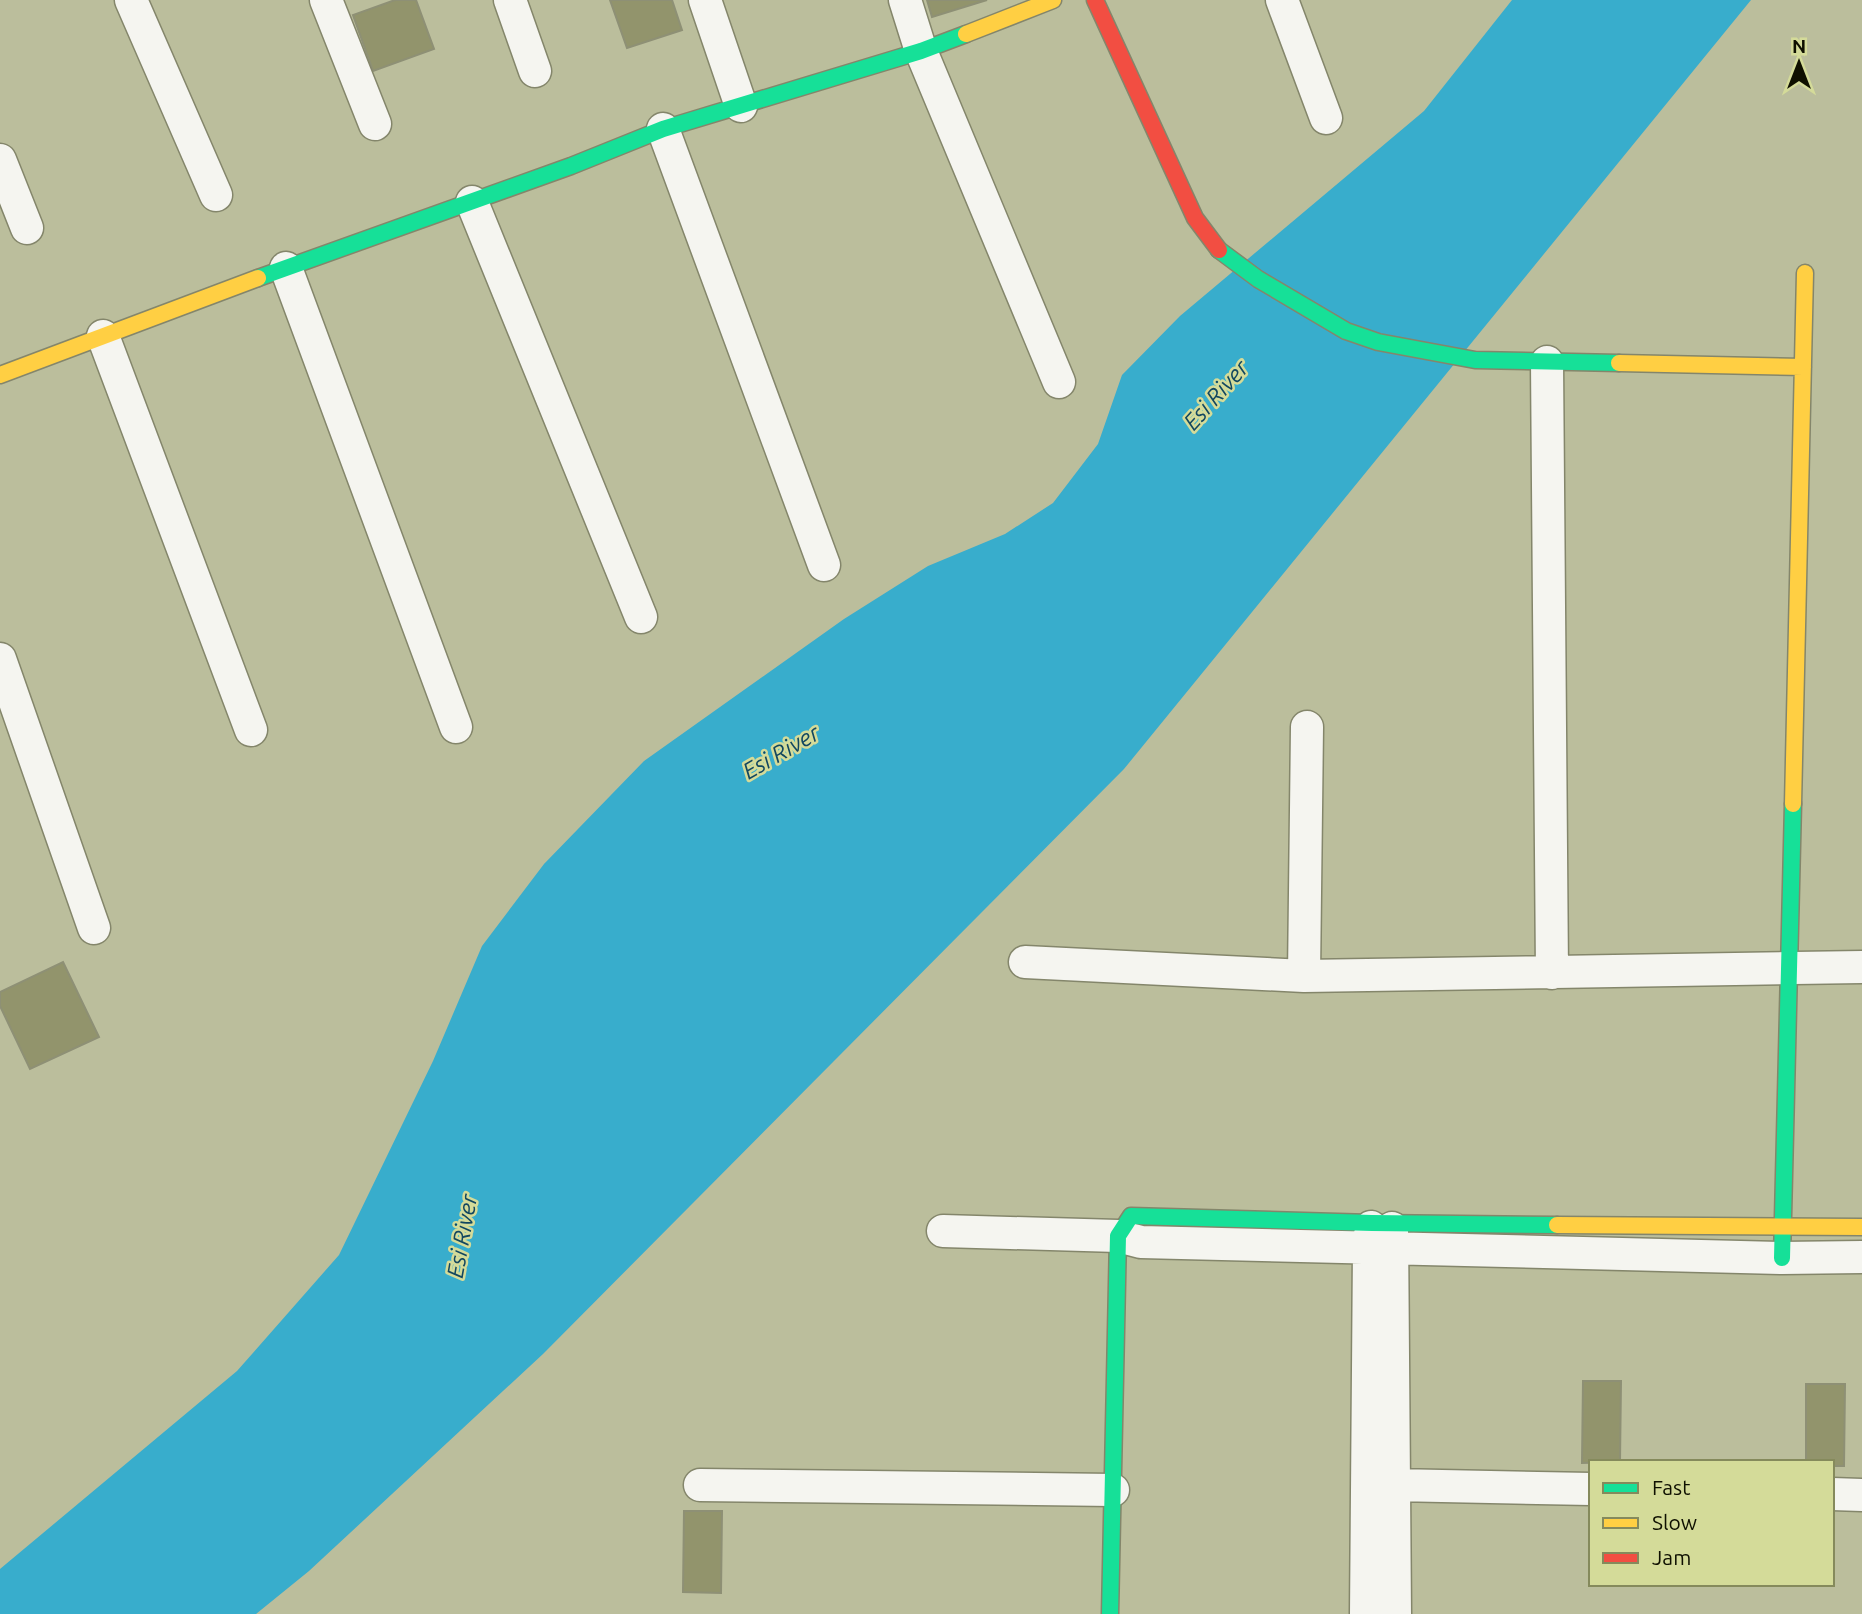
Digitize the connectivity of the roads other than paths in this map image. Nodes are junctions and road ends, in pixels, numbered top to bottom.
1 (131, 0) edge
2 (326, 0) edge
3 (510, 0) edge
4 (705, 0) edge
5 (905, 0) edge
6 (1053, 0) edge
7 (1095, 0) edge
8 (1282, 0) edge
9 (921, 51) junction
10 (535, 71) dead end
11 (741, 106) junction
12 (1326, 118) dead end
13 (375, 124) dead end
14 (663, 129) junction
15 (0, 160) edge
16 (216, 195) dead end
17 (472, 202) junction
18 (27, 228) dead end
19 (286, 268) junction
20 (1805, 273) dead end
21 (103, 336) junction
22 (1546, 362) junction
23 (1803, 367) junction
24 (0, 375) edge
25 (1059, 382) dead end
26 (824, 565) dead end
27 (641, 617) dead end
28 (0, 659) edge
29 (456, 727) dead end
30 (1307, 727) dead end
31 (251, 730) dead end
32 (94, 928) dead end
33 (1025, 962) dead end
34 (1862, 967) edge
35 (1790, 968) junction
36 (1552, 973) junction
37 (1304, 976) junction
38 (1784, 1226) junction
39 (1862, 1227) edge
40 (943, 1231) dead end
41 (1118, 1236) junction
42 (1381, 1236) junction
43 (1782, 1258) junction
44 (1862, 1258) edge
45 (700, 1485) dead end
46 (1394, 1485) junction
47 (1589, 1489) edge
48 (1112, 1490) junction
49 (1834, 1494) edge
50 (1862, 1495) edge
51 (1111, 1614) edge
52 (1366, 1614) edge
53 (1395, 1614) edge

1 - 16 street
2 - 13 street
3 - 10 street
4 - 11 street
5 - 9 street
6 - 9 street
7 - 22 street
8 - 12 street
9 - 11 street
9 - 25 street
11 - 14 street
14 - 17 street
14 - 26 street
15 - 18 street
17 - 19 street
17 - 27 street
19 - 21 street
19 - 29 street
20 - 23 street
21 - 24 street
21 - 31 street
22 - 23 street
22 - 36 street
23 - 35 street
28 - 32 street
30 - 37 street
33 - 37 street
34 - 35 street
35 - 36 street
35 - 38 street
36 - 37 street
38 - 39 street
38 - 42 street
38 - 43 street
40 - 41 street
41 - 42 street
41 - 48 street
42 - 43 street
42 - 46 street
42 - 52 street
43 - 44 street
45 - 48 street
46 - 47 street
46 - 53 street
48 - 51 street
49 - 50 street

